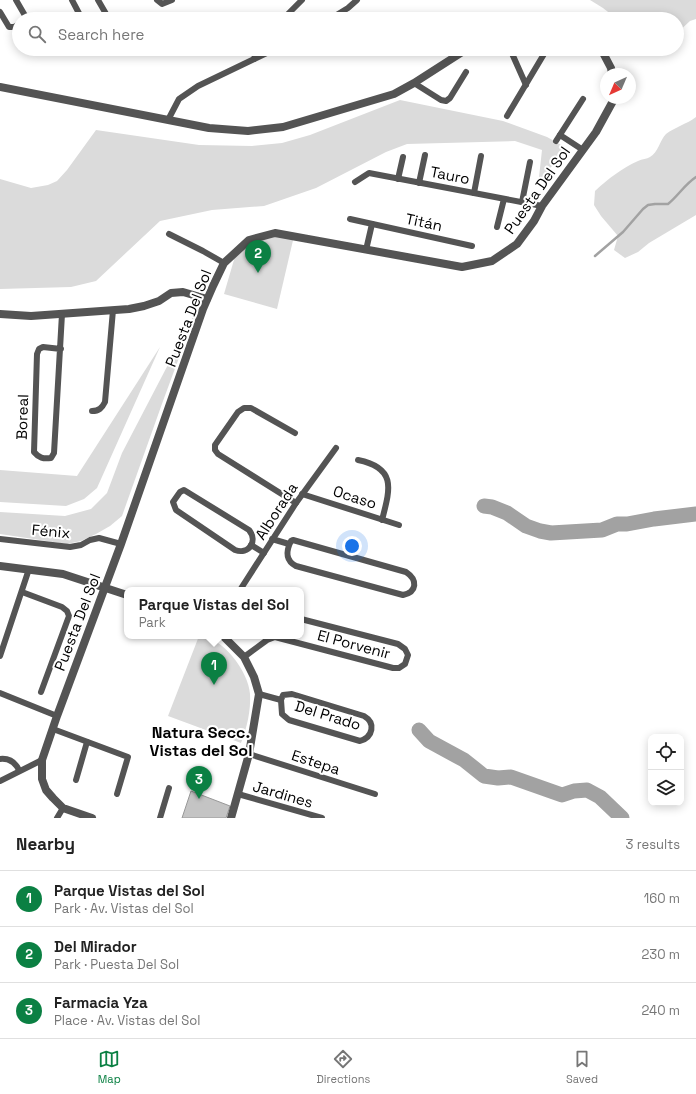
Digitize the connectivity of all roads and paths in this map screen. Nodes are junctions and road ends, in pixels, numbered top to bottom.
1 (16, 0) edge
2 (72, 0) edge
3 (98, 0) edge
4 (157, 0) edge
5 (172, 0) edge
6 (302, 0) edge
7 (357, 0) edge
8 (0, 12) edge
9 (23, 12) edge
10 (78, 12) edge
11 (105, 12) edge
12 (290, 12) edge
13 (341, 12) edge
14 (12, 27) edge
15 (255, 56) edge
16 (260, 56) edge
17 (456, 56) edge
18 (513, 56) edge
19 (543, 56) edge
20 (604, 56) edge
21 (254, 59) junction
22 (610, 68) edge
23 (466, 72) dead end
24 (414, 83) junction
25 (526, 85) junction
26 (0, 87) edge
27 (583, 99) dead end
28 (611, 104) edge
29 (507, 116) dead end
30 (168, 120) junction
31 (560, 134) junction
32 (556, 141) dead end
33 (583, 150) junction
34 (425, 155) dead end
35 (481, 156) dead end
36 (403, 157) dead end
37 (530, 162) dead end
38 (398, 179) junction
39 (355, 182) dead end
40 (420, 183) junction
41 (474, 193) junction
42 (504, 199) junction
43 (522, 202) junction
44 (542, 206) junction
45 (350, 219) dead end
46 (372, 224) junction
47 (498, 227) dead end
48 (169, 234) dead end
49 (472, 246) dead end
50 (366, 250) junction
51 (224, 264) junction
52 (207, 299) junction
53 (113, 310) junction
54 (0, 314) edge
55 (62, 314) junction
56 (61, 349) junction
57 (92, 411) dead end
58 (295, 434) dead end
59 (336, 448) dead end
60 (358, 460) dead end
61 (302, 494) junction
62 (296, 503) junction
63 (382, 520) junction
64 (399, 526) dead end
65 (0, 539) edge
66 (272, 539) junction
67 (121, 544) junction
68 (289, 544) junction
69 (251, 545) junction
70 (264, 553) junction
71 (0, 567) edge
72 (29, 570) junction
73 (242, 587) edge
74 (105, 588) junction
75 (22, 592) junction
76 (124, 594) edge
77 (304, 620) edge
78 (226, 639) edge
79 (269, 639) edge
80 (287, 639) edge
81 (0, 656) edge
82 (244, 657) junction
83 (41, 692) dead end
84 (259, 694) junction
85 (1, 695) edge
86 (281, 700) junction
87 (57, 716) junction
88 (53, 729) junction
89 (87, 742) junction
90 (249, 754) junction
91 (0, 758) edge
92 (42, 760) junction
93 (19, 770) junction
94 (76, 780) dead end
95 (0, 781) edge
96 (169, 788) dead end
97 (117, 794) dead end
98 (238, 794) junction
99 (375, 794) dead end
100 (63, 808) junction
101 (57, 818) edge
102 (92, 818) edge
103 (160, 818) edge
104 (231, 818) edge
105 (322, 818) edge

1 - 9 street
2 - 10 street
3 - 11 street
4 - 5 street
6 - 12 street
7 - 13 street
8 - 14 street
15 - 21 street
16 - 21 street
17 - 24 street
18 - 25 street
19 - 25 street
20 - 22 street
21 - 30 street
23 - 24 street
24 - 30 street
25 - 29 street
26 - 30 street
27 - 31 street
28 - 33 street, Puesta Del Sol
31 - 32 street
31 - 33 street
33 - 44 street, Puesta Del Sol
34 - 40 street
35 - 41 street
36 - 38 street
37 - 43 street
38 - 39 street, Tauro
38 - 40 street, Tauro
40 - 41 street, Tauro
41 - 42 street, Tauro
42 - 43 street, Tauro
42 - 47 street
43 - 44 street, Tauro
44 - 50 street, Puesta Del Sol
45 - 46 street, Titán
46 - 49 street, Titán
46 - 50 street
48 - 51 street
50 - 51 street, Puesta Del Sol
51 - 52 street, Puesta Del Sol
52 - 53 street
52 - 67 street, Puesta Del Sol
53 - 55 street
53 - 57 street
54 - 55 street
55 - 56 street, Boreal
56 - 56 street, Boreal
58 - 62 street
59 - 61 street, Alborada
60 - 63 street
61 - 62 street, Alborada
61 - 63 street, Ocaso
62 - 66 street, Alborada
63 - 64 street, Ocaso
65 - 67 street, Fénix
66 - 68 street
66 - 70 street, Alborada
67 - 74 street, Puesta Del Sol
68 - 68 street
69 - 69 street, Alborada
69 - 70 street
70 - 73 street, Alborada
71 - 72 street
72 - 74 street
72 - 75 street
74 - 76 street
74 - 87 street, Puesta Del Sol
75 - 81 street
75 - 83 street
77 - 80 street, El Porvenir
78 - 82 street
79 - 82 street, El Porvenir
82 - 84 street
84 - 86 street, Del Prado
84 - 90 street
85 - 87 street
86 - 86 street, Del Prado
87 - 88 street, Puesta Del Sol
88 - 89 street
88 - 92 street, Puesta Del Sol
89 - 94 street
89 - 97 street
90 - 98 street
90 - 99 street, Estepa
91 - 93 street
92 - 93 street
92 - 100 street, Puesta Del Sol
93 - 95 street
96 - 103 street
98 - 104 street
98 - 105 street, Jardines
100 - 101 street
100 - 102 street, Puesta Del Sol

